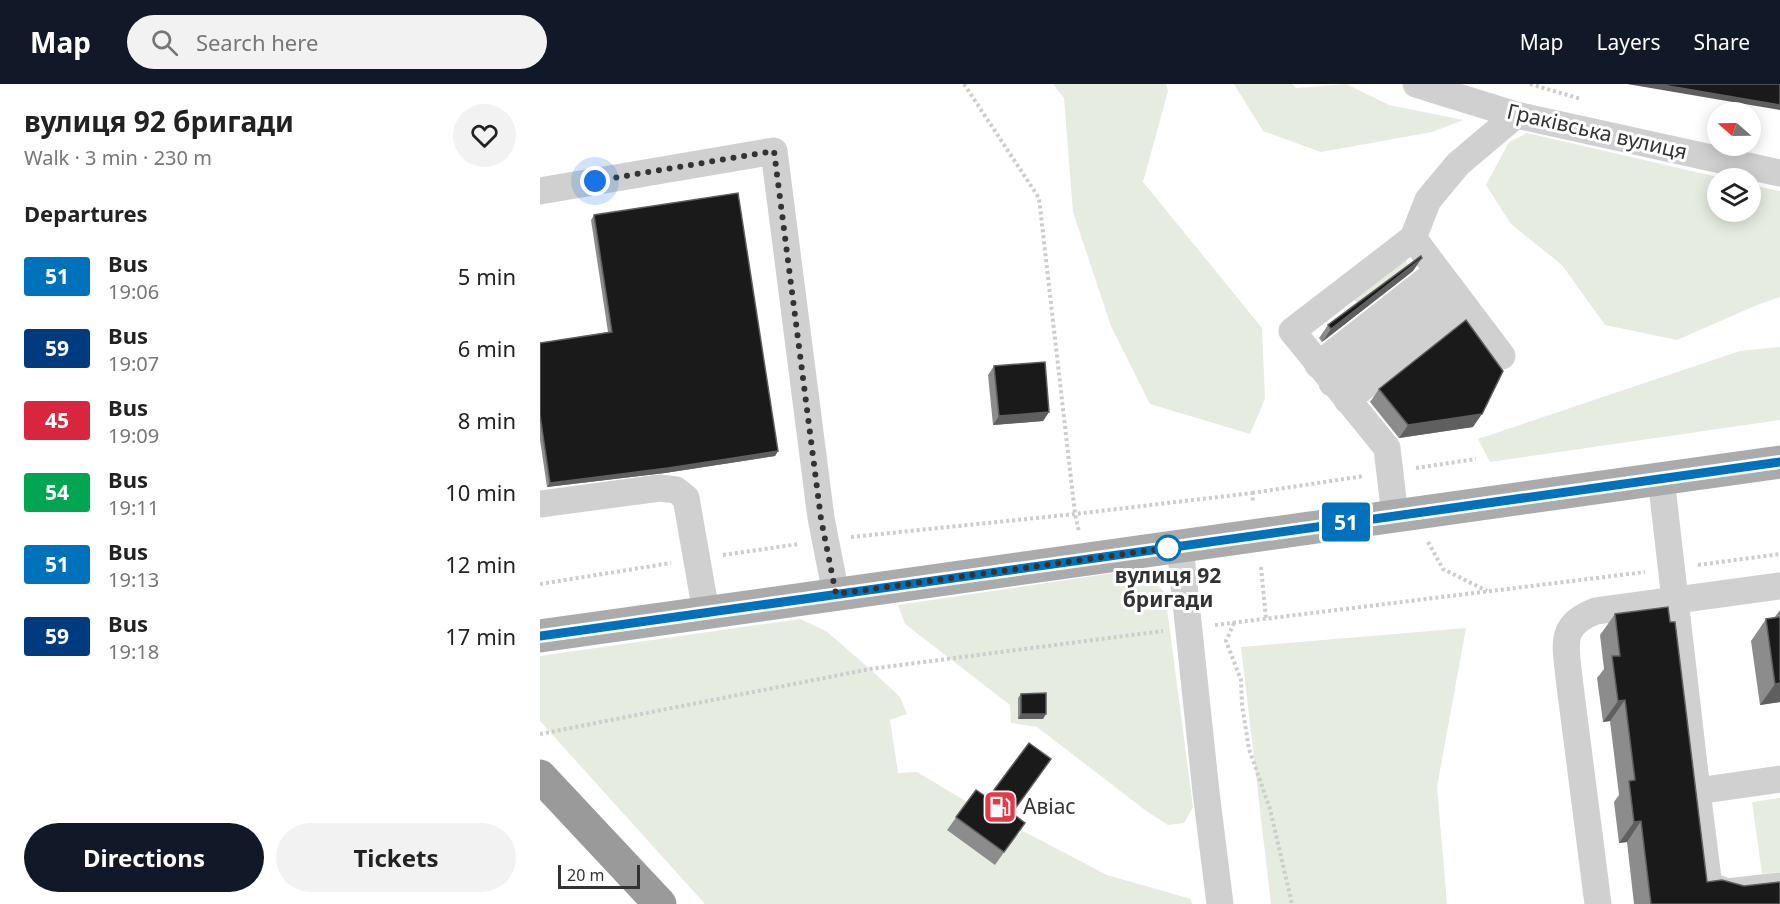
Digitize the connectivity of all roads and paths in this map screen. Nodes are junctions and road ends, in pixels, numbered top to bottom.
1 (963, 84) edge
2 (1416, 84) edge
3 (1516, 115) junction
4 (1780, 173) edge
5 (540, 191) edge
6 (1413, 238) junction
7 (1451, 289) junction
8 (1502, 356) dead end
9 (1332, 383) junction
10 (1780, 462) edge
11 (1661, 478) junction
12 (1253, 502) dead end
13 (540, 504) edge
14 (1404, 514) junction
15 (1180, 546) junction
16 (1780, 554) edge
17 (1690, 566) dead end
18 (1260, 567) dead end
19 (1656, 570) dead end
20 (1780, 586) edge
21 (1488, 591) junction
22 (836, 594) junction
23 (706, 612) junction
24 (1266, 619) junction
25 (1234, 623) junction
26 (1210, 626) dead end
27 (1172, 630) dead end
28 (540, 636) edge
29 (540, 734) edge
30 (540, 776) edge
31 (1780, 779) edge
32 (1697, 791) junction
33 (1780, 886) edge
34 (660, 904) edge
35 (1220, 904) edge
36 (1292, 904) edge
37 (1598, 904) edge

1 - 12 path
2 - 3 street, Граківська вулиця
3 - 4 street, Граківська вулиця
3 - 6 street
5 - 22 street
6 - 7 street
6 - 9 street
7 - 8 street
7 - 9 street
7 - 9 street
9 - 14 street
10 - 11 main road
11 - 14 main road
11 - 32 street
13 - 23 street
14 - 15 main road
14 - 21 path
15 - 22 main road
15 - 35 street
16 - 17 path
18 - 24 path
19 - 21 path
20 - 37 street
21 - 24 path
22 - 23 main road
23 - 28 main road
24 - 25 path
25 - 26 path
25 - 36 path
27 - 29 path
30 - 34 highway
31 - 32 street
32 - 33 street

